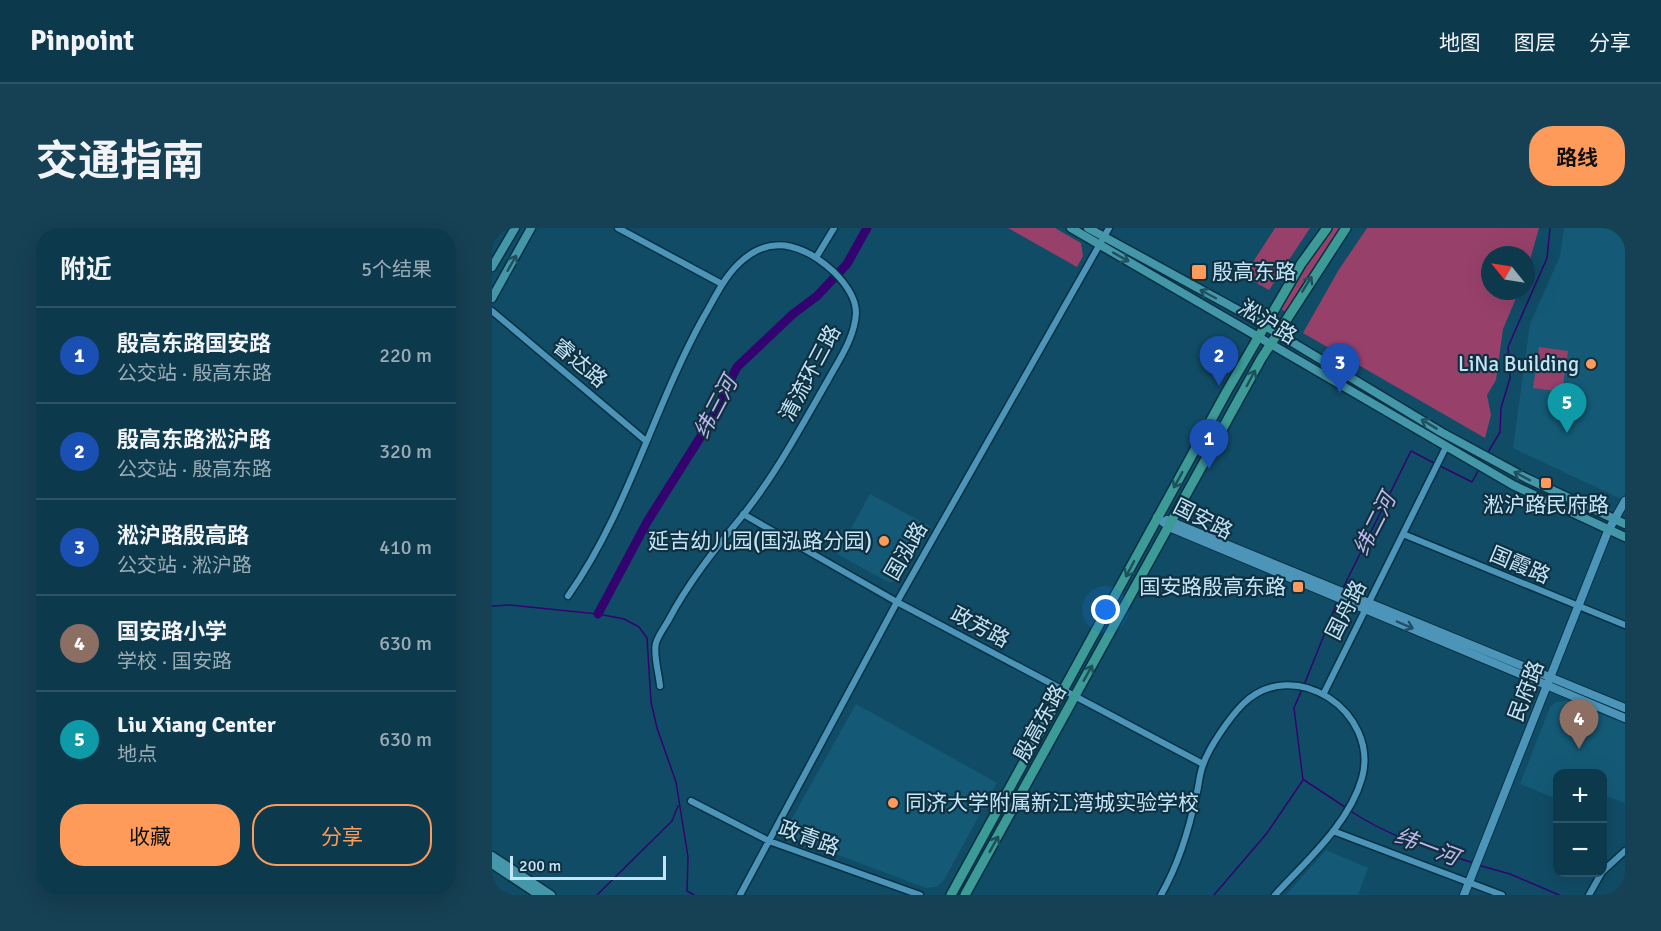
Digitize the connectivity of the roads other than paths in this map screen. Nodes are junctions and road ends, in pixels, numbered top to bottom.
1 (515, 228) edge
2 (531, 228) edge
3 (618, 228) edge
4 (834, 228) edge
5 (1071, 228) edge
6 (1088, 228) edge
7 (1108, 228) edge
8 (1327, 228) edge
9 (1346, 228) edge
10 (1101, 241) junction
11 (817, 256) junction
12 (492, 267) edge
13 (722, 284) junction
14 (492, 297) edge
15 (492, 311) edge
16 (1265, 326) junction
17 (1277, 334) junction
18 (1258, 338) junction
19 (1271, 345) junction
20 (1451, 437) junction
21 (646, 441) junction
22 (1446, 447) junction
23 (1625, 501) edge
24 (743, 514) junction
25 (1157, 517) junction
26 (1613, 520) junction
27 (1171, 524) junction
28 (1625, 524) edge
29 (1608, 531) junction
30 (1403, 534) junction
31 (1625, 537) edge
32 (568, 596) dead end
33 (897, 602) junction
34 (1369, 606) junction
35 (1578, 607) junction
36 (1625, 625) edge
37 (1549, 681) junction
38 (660, 686) dead end
39 (1064, 691) junction
40 (1324, 693) junction
41 (1075, 697) junction
42 (1625, 708) edge
43 (1625, 718) edge
44 (1203, 765) junction
45 (691, 801) dead end
46 (1333, 831) junction
47 (769, 841) junction
48 (1625, 851) edge
49 (492, 856) edge
50 (492, 864) edge
51 (1607, 867) edge
52 (1599, 877) edge
53 (1469, 882) junction
54 (539, 895) edge
55 (551, 895) edge
56 (740, 895) edge
57 (920, 895) edge
58 (951, 895) edge
59 (965, 895) edge
60 (1161, 895) edge
61 (1275, 895) edge
62 (1464, 895) edge
63 (1502, 895) edge
64 (1588, 895) edge

1 - 12 main road
14 -> 2 main road
3 - 13 street
4 - 11 street
5 - 10 main road, 淞沪路
6 - 10 main road, 淞沪路
7 - 10 street, 国泓路
8 - 16 main road, 殷高东路
17 -> 9 main road, 殷高东路
16 -> 10 main road, 淞沪路
10 -> 18 main road, 淞沪路
10 - 33 street, 国泓路
11 - 13 street, 清流环三路
11 - 24 street, 清流环三路
13 - 21 street, 清流环三路
15 - 21 street, 睿达路
16 - 17 main road, 淞沪路
16 - 18 main road, 殷高东路
17 - 19 main road, 殷高东路
20 -> 17 main road, 淞沪路
18 - 19 main road, 淞沪路
18 -> 25 main road, 殷高东路
19 - 22 main road, 淞沪路
27 -> 19 main road, 殷高东路
20 - 22 street
26 -> 20 main road, 淞沪路
21 - 32 street, 清流环三路
22 - 29 main road, 淞沪路
22 - 30 street, 国舟路
23 - 26 street, 民府路
24 - 33 street, 政芳路
24 - 38 street, 清流环三路
25 - 27 street, 国安路
25 -> 39 main road, 殷高东路
26 - 28 main road, 淞沪路
26 - 29 street, 民府路
27 - 34 street, 国安路
41 -> 27 main road, 殷高东路
29 - 31 main road, 淞沪路
29 - 35 street, 民府路
30 - 34 street, 国舟路
30 - 35 street, 国霞路
33 - 39 street, 政芳路
33 - 47 street, 国泓路
34 - 37 street, 国安路
34 - 40 street, 国舟路
35 - 36 street, 国霞路
35 - 37 street, 民府路
37 - 42 street, 国安路
37 - 43 street, 国安路
37 - 53 street, 民府路
39 - 41 street, 政芳路
39 - 58 main road, 殷高东路
40 - 44 street
40 - 46 street
41 - 44 street, 政芳路
59 -> 41 main road, 殷高东路
44 - 60 street
45 - 47 street, 政青路
46 - 53 street
46 - 61 street
47 - 56 street, 国泓路
47 - 57 street, 政青路
48 - 51 street
49 - 55 main road
50 - 54 main road
52 - 64 street
53 - 62 street, 民府路
53 - 63 street

